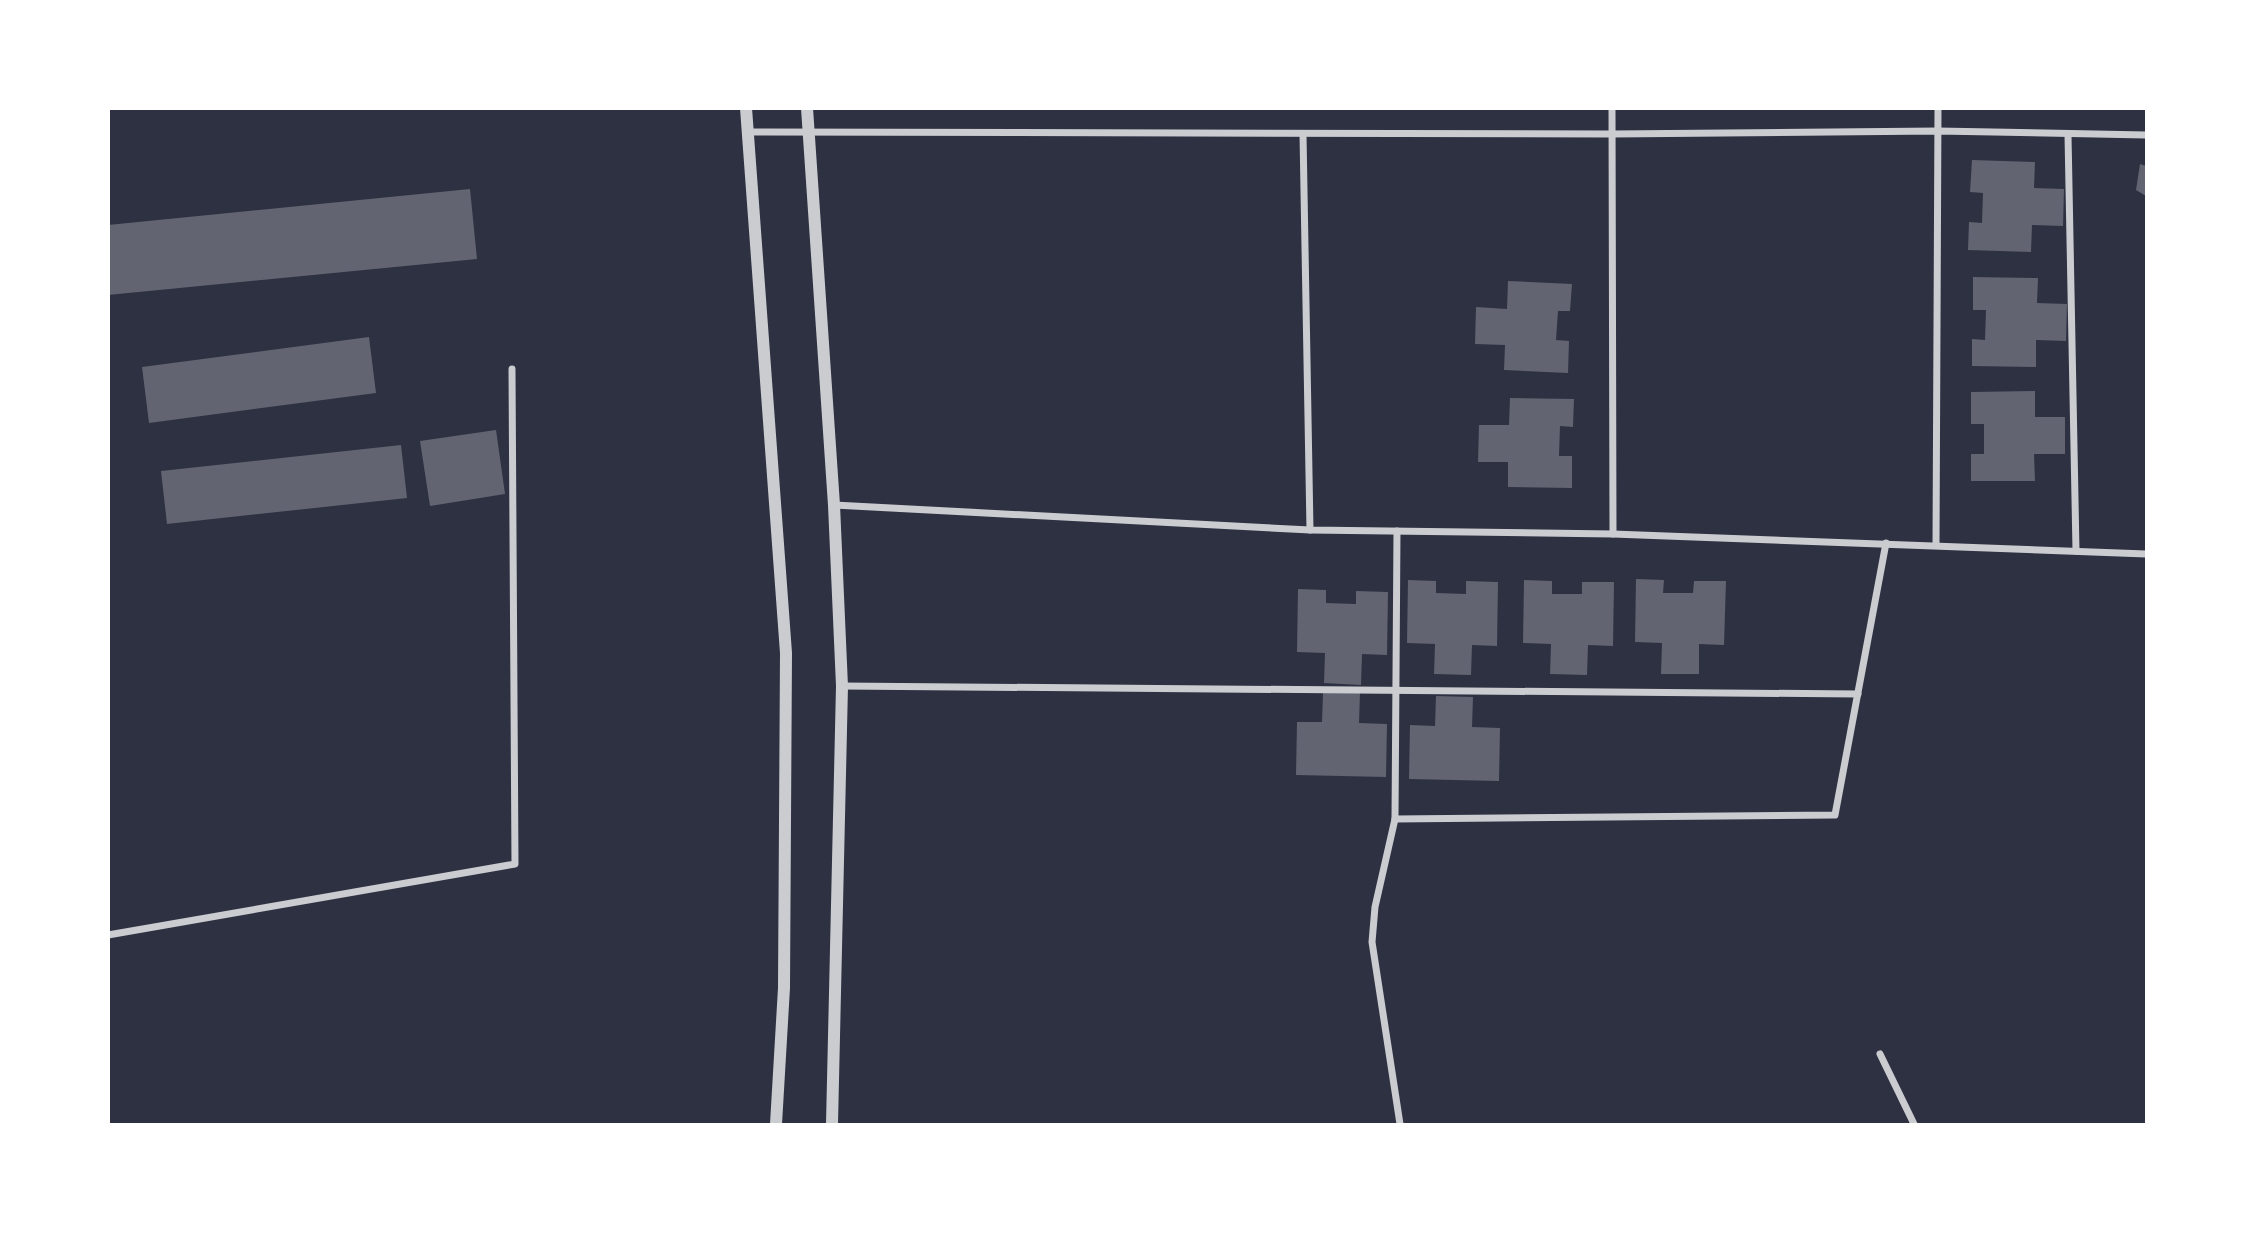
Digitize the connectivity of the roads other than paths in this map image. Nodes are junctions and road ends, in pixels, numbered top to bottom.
1 (746, 108) edge
2 (807, 108) edge
3 (1612, 108) edge
4 (1938, 108) edge
5 (1938, 131) junction
6 (748, 132) junction
7 (808, 133) junction
8 (1303, 134) junction
9 (1613, 134) junction
10 (2068, 135) junction
11 (2147, 135) edge
12 (512, 369) dead end
13 (834, 505) junction
14 (1310, 530) junction
15 (1397, 531) junction
16 (1613, 534) junction
17 (1886, 543) junction
18 (1936, 545) junction
19 (2076, 551) junction
20 (2147, 554) edge
21 (842, 686) junction
22 (1396, 690) junction
23 (1858, 694) junction
24 (1395, 818) junction
25 (108, 935) edge
26 (1880, 1054) dead end
27 (776, 1125) edge
28 (832, 1125) edge
29 (1400, 1125) edge
30 (1914, 1125) edge

1 - 6 street
2 - 7 street
3 - 9 street
4 - 5 street
5 - 9 street
5 - 10 street
5 - 18 street
6 - 7 street
6 - 27 street
7 - 8 street
7 - 13 street
8 - 9 street
8 - 14 street
9 - 16 street
10 - 11 street
10 - 19 street
12 - 25 street
13 - 14 street
13 - 21 street
14 - 15 street
15 - 16 street
15 - 22 street
16 - 17 street
17 - 18 street
17 - 23 street
18 - 19 street
19 - 20 street
21 - 22 street
21 - 28 street
22 - 23 street
22 - 24 street
23 - 24 street
24 - 29 street
26 - 30 street

